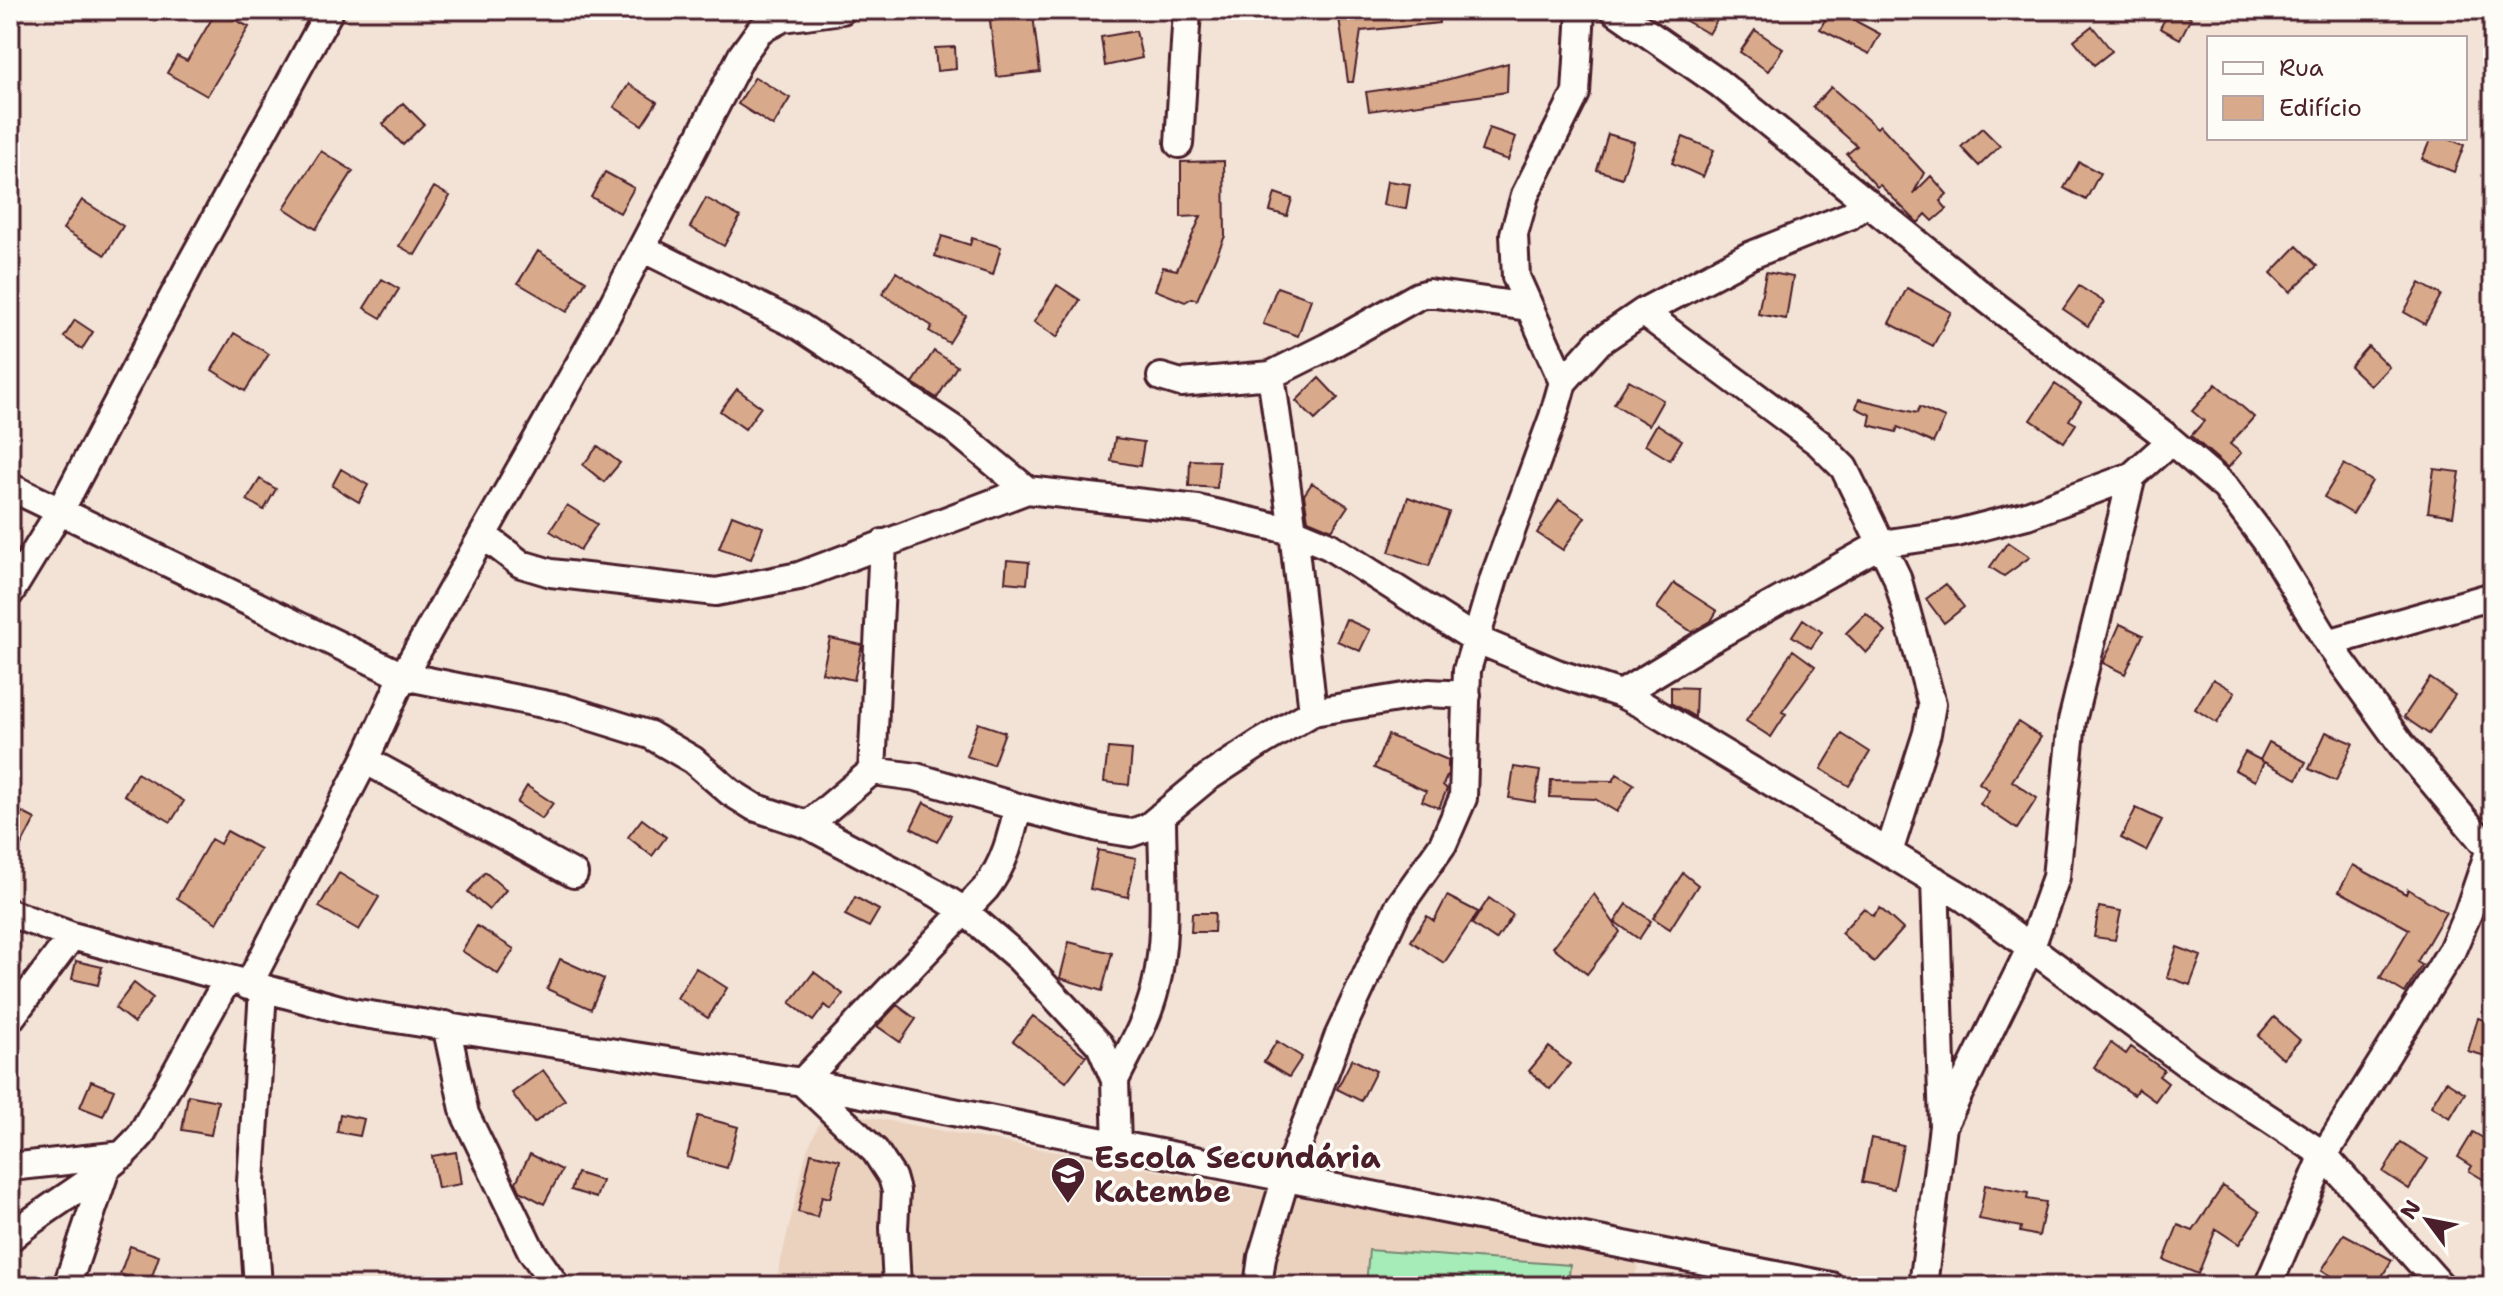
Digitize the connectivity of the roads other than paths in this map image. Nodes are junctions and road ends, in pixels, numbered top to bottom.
1 (330, 10) edge
2 (842, 10) edge
3 (1187, 10) edge
4 (1581, 10) edge
5 (1614, 10) edge
6 (1179, 144) dead end
7 (1867, 202) junction
8 (642, 248) junction
9 (1528, 307) junction
10 (1643, 312) junction
11 (1271, 375) junction
12 (1161, 377) dead end
13 (1563, 382) junction
14 (2171, 441) junction
15 (2132, 476) junction
16 (10, 487) edge
17 (1027, 490) junction
18 (60, 511) junction
19 (1293, 531) junction
20 (483, 535) junction
21 (883, 543) junction
22 (1881, 544) junction
23 (10, 593) edge
24 (2493, 596) edge
25 (1475, 639) junction
26 (2328, 643) junction
27 (403, 676) junction
28 (1621, 694) junction
29 (1467, 695) junction
30 (1313, 712) junction
31 (365, 760) junction
32 (872, 771) junction
33 (1018, 807) junction
34 (1162, 815) junction
35 (808, 825) junction
36 (2491, 844) edge
37 (1889, 852) junction
38 (574, 874) dead end
39 (1935, 880) junction
40 (963, 910) junction
41 (10, 913) edge
42 (72, 936) junction
43 (2031, 947) junction
44 (246, 985) junction
45 (10, 1019) edge
46 (446, 1025) junction
47 (1115, 1080) junction
48 (802, 1082) junction
49 (1943, 1126) junction
50 (1117, 1147) junction
51 (2324, 1155) junction
52 (114, 1164) junction
53 (10, 1167) edge
54 (1286, 1177) junction
55 (12, 1235) edge
56 (67, 1286) edge
57 (258, 1286) edge
58 (556, 1286) edge
59 (897, 1286) edge
60 (1258, 1286) edge
61 (1831, 1286) edge
62 (1923, 1286) edge
63 (2268, 1286) edge
64 (2441, 1286) edge

1 - 18 street
2 - 8 street
3 - 6 street
4 - 9 street
5 - 7 street
7 - 10 street
7 - 14 street
8 - 17 street
8 - 20 street
9 - 11 street
9 - 13 street
10 - 13 street
10 - 22 street
11 - 12 street
11 - 19 street
13 - 25 street
14 - 15 street
14 - 26 street
15 - 22 street
15 - 43 street
16 - 18 street
17 - 19 street
17 - 21 street
18 - 23 street
18 - 27 street
19 - 25 street
19 - 30 street
20 - 21 street
20 - 27 street
21 - 32 street
22 - 28 street
22 - 37 street
24 - 26 street
25 - 28 street
25 - 29 street
26 - 36 street
27 - 31 street
27 - 35 street
28 - 37 street
29 - 30 street
29 - 54 street
30 - 34 street
31 - 38 street
31 - 44 street
32 - 33 street
32 - 35 street
33 - 34 street
33 - 40 street
34 - 47 street
35 - 40 street
36 - 51 street
37 - 39 street
39 - 43 street
39 - 49 street
40 - 47 street
40 - 48 street
41 - 42 street
42 - 44 street
42 - 45 street
43 - 49 street
43 - 51 street
44 - 46 street
44 - 52 street
44 - 57 street
46 - 48 street
46 - 58 street
47 - 50 street
48 - 50 street
48 - 59 street
49 - 62 street
50 - 54 street
51 - 63 street
51 - 64 street
52 - 53 street
52 - 55 street
52 - 56 street
54 - 60 street
54 - 61 street

